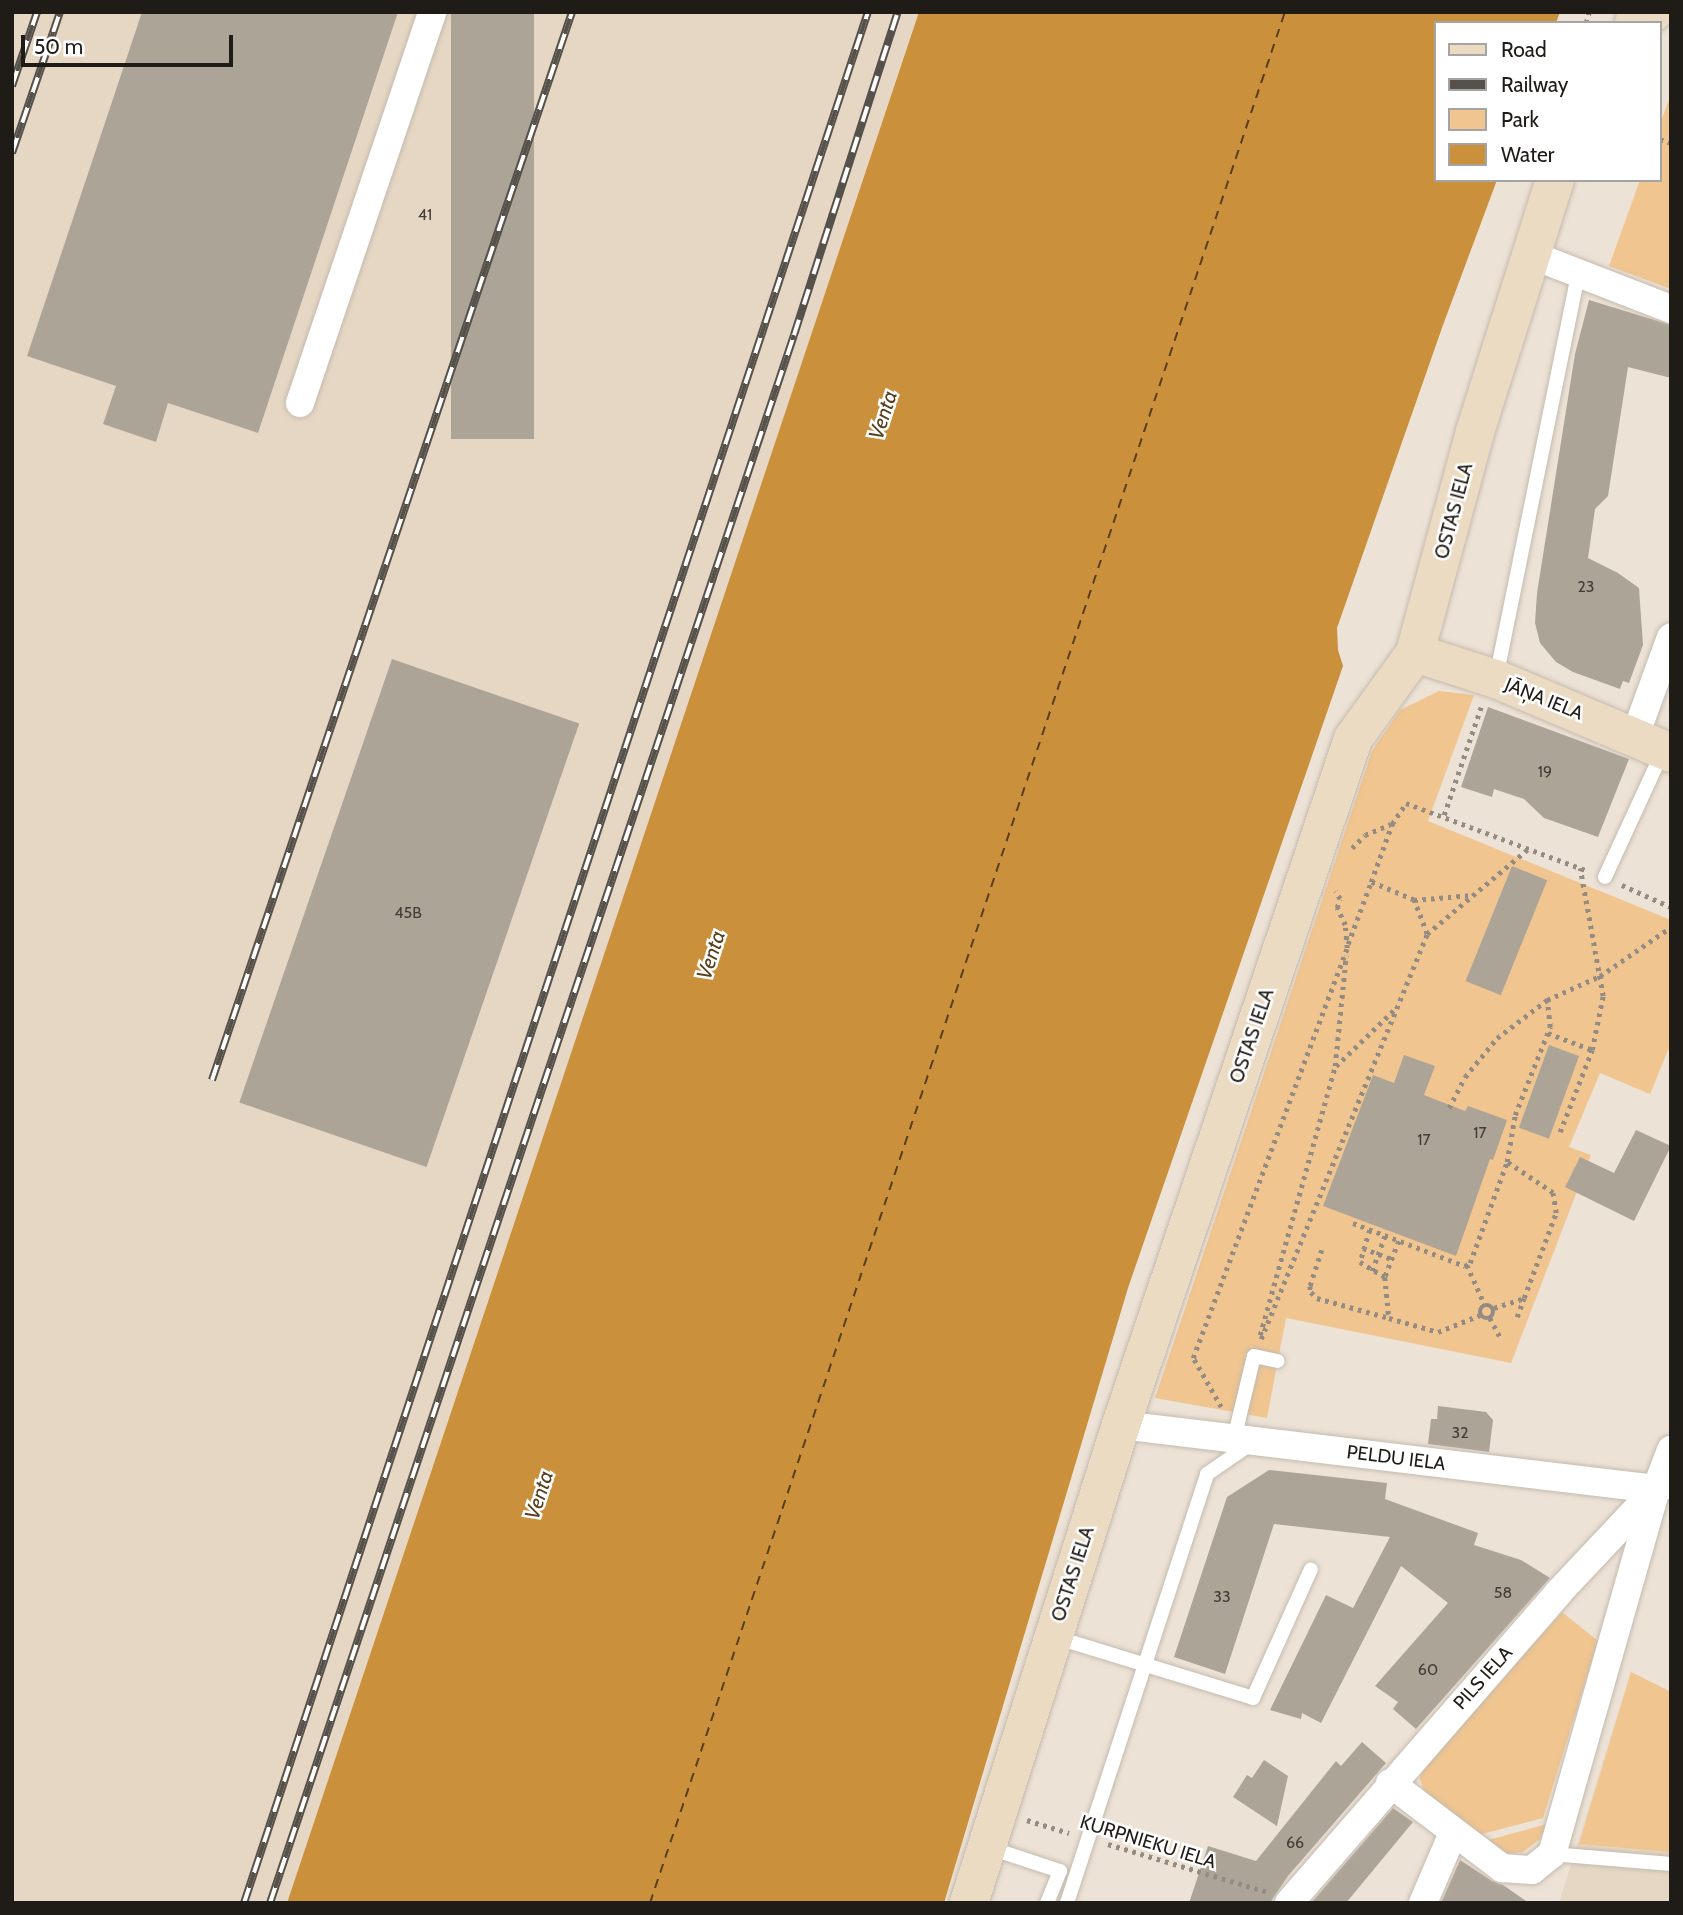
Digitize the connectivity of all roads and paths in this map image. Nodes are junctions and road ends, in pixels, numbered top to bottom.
1 (432, 12) edge
2 (1654, 12) edge
3 (1638, 21) edge
4 (1554, 182) edge
5 (1529, 254) junction
6 (1578, 275) junction
7 (1671, 309) edge
8 (300, 403) dead end
9 (1671, 637) edge
10 (1415, 653) junction
11 (1496, 679) junction
12 (1471, 737) dead end
13 (1656, 746) edge
14 (1444, 815) junction
15 (1392, 824) junction
16 (1376, 829) dead end
17 (1528, 849) junction
18 (1580, 868) junction
19 (1605, 877) junction
20 (1371, 882) junction
21 (1333, 888) dead end
22 (1472, 895) junction
23 (1414, 900) junction
24 (1671, 907) edge
25 (1671, 927) edge
26 (1427, 934) junction
27 (1347, 948) junction
28 (1600, 976) junction
29 (1547, 1000) junction
30 (1398, 1006) junction
31 (1548, 1032) junction
32 (1591, 1050) junction
33 (1335, 1066) junction
34 (1527, 1084) junction
35 (1534, 1086) dead end
36 (1449, 1108) dead end
37 (1560, 1132) dead end
38 (1507, 1162) junction
39 (1353, 1223) dead end
40 (1370, 1230) junction
41 (1385, 1236) junction
42 (1399, 1241) junction
43 (1363, 1248) junction
44 (1322, 1250) dead end
45 (1378, 1254) junction
46 (1392, 1259) junction
47 (1467, 1265) junction
48 (1372, 1271) junction
49 (1385, 1277) junction
50 (1524, 1297) junction
51 (1485, 1304) junction
52 (1494, 1308) junction
53 (1480, 1315) junction
54 (1517, 1317) dead end
55 (1389, 1318) junction
56 (1490, 1318) junction
57 (1500, 1337) dead end
58 (1254, 1356) junction
59 (1277, 1361) dead end
60 (1224, 1412) dead end
61 (1121, 1425) junction
62 (1244, 1440) junction
63 (1671, 1450) edge
64 (1666, 1493) edge
65 (1311, 1569) dead end
66 (1054, 1636) junction
67 (1145, 1665) junction
68 (1390, 1783) junction
69 (993, 1829) junction
70 (1453, 1833) junction
71 (1089, 1839) junction
72 (1552, 1854) junction
73 (1671, 1864) edge
74 (1290, 1901) edge
75 (969, 1903) edge
76 (1047, 1903) edge
77 (1067, 1903) edge
78 (1423, 1903) edge

1 - 8 street
2 - 3 street
4 - 5 street, OSTAS IELA
5 - 6 street
5 - 10 street, OSTAS IELA
6 - 7 street
6 - 11 lane
9 - 13 street
10 - 11 street, JĀŅA IELA
10 - 61 street, OSTAS IELA
11 - 13 street, JĀŅA IELA
12 - 14 path
13 - 19 lane
14 - 15 path
14 - 17 path
15 - 16 path
15 - 20 path
17 - 18 path
17 - 22 path
18 - 19 path
18 - 28 path
19 - 24 path
20 - 23 path
20 - 27 path
21 - 27 path
22 - 23 path
22 - 26 path
23 - 26 path
25 - 28 path
26 - 30 path
27 - 33 path
27 - 60 path
28 - 29 path
28 - 32 path
29 - 31 path
29 - 36 path
30 - 33 path
30 - 58 path
31 - 32 path
31 - 34 path
32 - 37 path
33 - 58 path
34 - 35 path
34 - 38 path
38 - 47 path
38 - 50 path
39 - 40 path
40 - 41 path
40 - 43 path
41 - 42 path
41 - 45 path
42 - 46 path
42 - 47 path
43 - 45 path
43 - 48 path
44 - 55 path
45 - 46 path
45 - 48 path
46 - 49 path
47 - 51 path
48 - 49 path
49 - 55 path
50 - 52 path
50 - 54 path
51 - 52 path
51 - 53 path
52 - 56 path
53 - 55 path
53 - 56 path
56 - 57 path
58 - 59 lane
58 - 62 lane
61 - 62 street, PELDU IELA
61 - 66 street, OSTAS IELA
62 - 64 street, PELDU IELA
62 - 67 lane
63 - 64 street, PILS IELA
64 - 68 street, PILS IELA
64 - 72 street
65 - 67 lane
66 - 67 lane
66 - 69 street, OSTAS IELA
67 - 71 lane
68 - 70 street
68 - 74 street, PILS IELA
69 - 71 path, KURPNIEKU IELA
69 - 75 street, OSTAS IELA
69 - 76 lane
70 - 72 street
70 - 78 street
71 - 74 path, KURPNIEKU IELA
71 - 77 lane
72 - 73 lane

